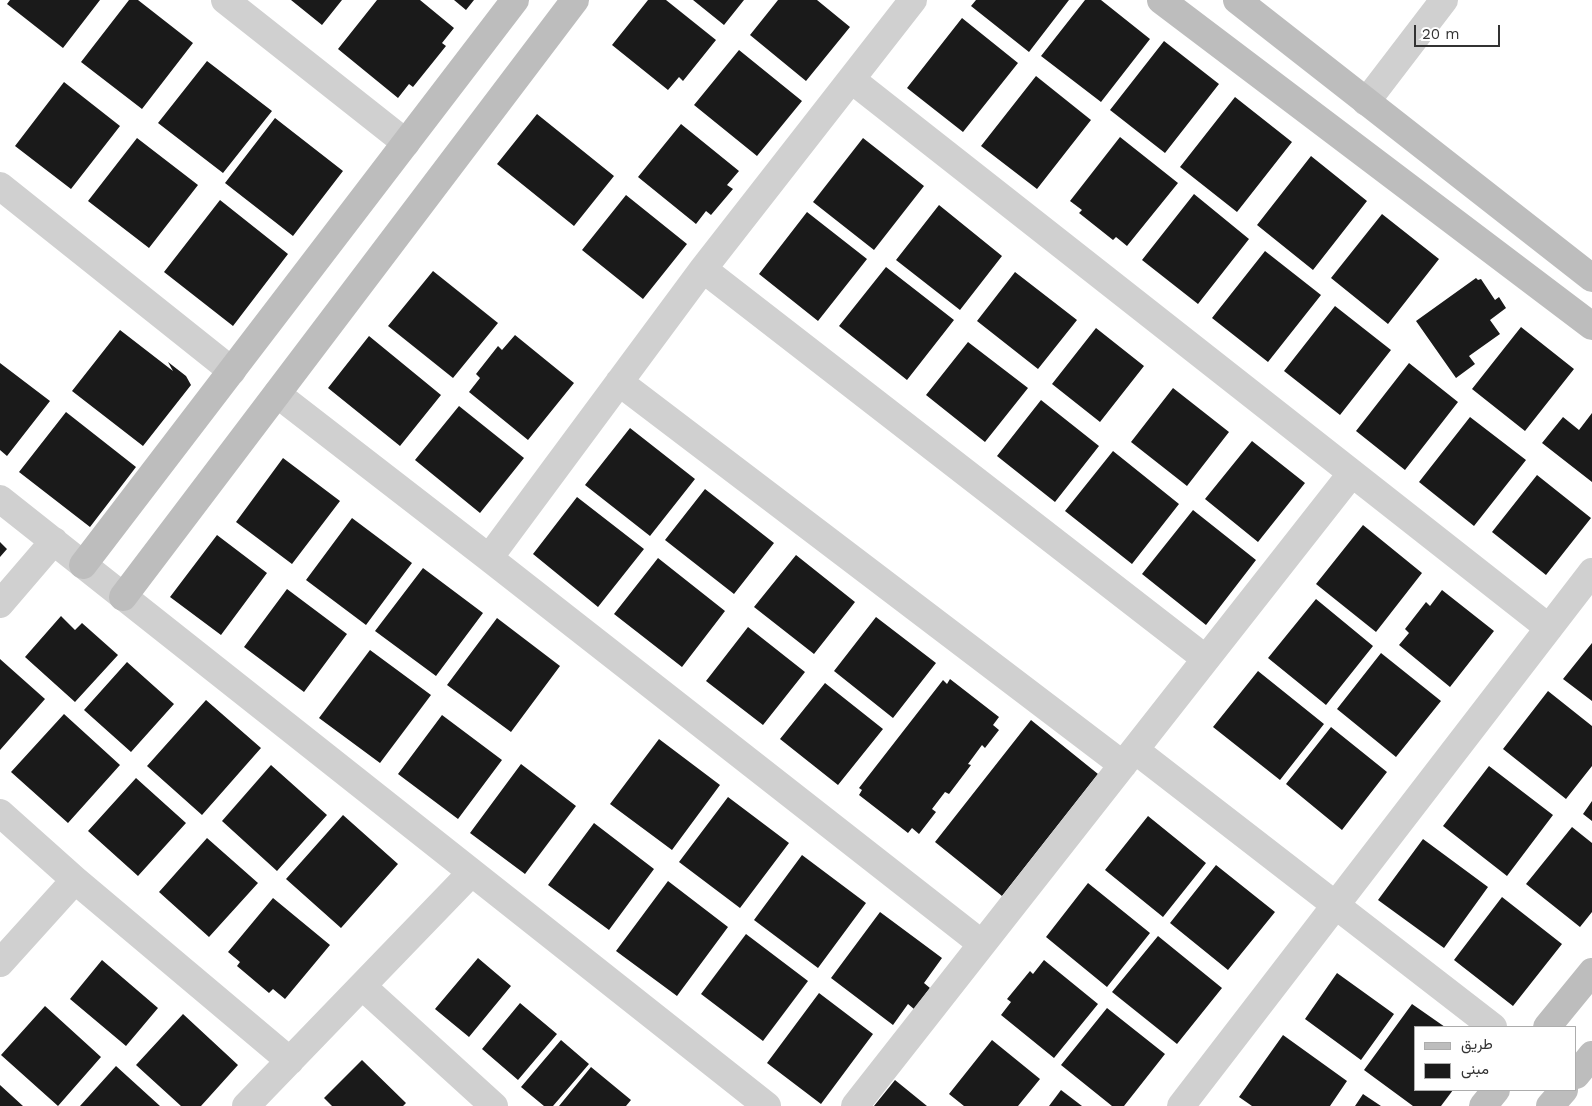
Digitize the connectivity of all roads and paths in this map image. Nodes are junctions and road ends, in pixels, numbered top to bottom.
1 (225, 0) edge
2 (515, 0) edge
3 (575, 0) edge
4 (913, 0) edge
5 (1161, 0) edge
6 (1237, 0) edge
7 (1444, 0) edge
8 (852, 80) junction
9 (1366, 102) junction
10 (406, 143) junction
11 (1428, 150) junction
12 (1404, 183) junction
13 (0, 186) edge
14 (703, 268) junction
15 (1592, 278) edge
16 (1592, 326) edge
17 (232, 371) junction
18 (619, 382) junction
19 (277, 394) junction
20 (1352, 473) junction
21 (0, 499) edge
22 (54, 541) junction
23 (489, 558) junction
24 (83, 565) junction
25 (1592, 572) edge
26 (123, 596) junction
27 (0, 604) edge
28 (1550, 628) junction
29 (1206, 659) junction
30 (1129, 757) junction
31 (0, 813) edge
32 (471, 872) junction
33 (75, 880) junction
34 (1336, 906) junction
35 (982, 944) junction
36 (0, 963) edge
37 (1592, 972) edge
38 (362, 986) junction
39 (1492, 1026) edge
40 (1548, 1026) edge
41 (1592, 1055) edge
42 (290, 1061) junction
43 (1577, 1074) edge
44 (1495, 1091) edge
45 (1563, 1091) edge
46 (246, 1106) edge
47 (494, 1106) edge
48 (766, 1106) edge
49 (855, 1106) edge
50 (1182, 1106) edge
51 (1483, 1106) edge
52 (1550, 1106) edge

1 - 10 street
2 - 10 street
3 - 19 street
4 - 8 street
5 - 12 street
6 - 9 street
7 - 9 street
8 - 14 street
8 - 20 street
9 - 11 street
10 - 17 street
11 - 12 street
11 - 15 street
12 - 16 street
13 - 17 street
14 - 18 street
14 - 29 street
17 - 24 street
18 - 23 street
18 - 30 street
19 - 23 street
19 - 26 street
20 - 28 street
20 - 29 street
21 - 22 street
22 - 24 street
22 - 27 street
23 - 35 street
24 - 26 street
25 - 28 street
26 - 32 street
28 - 34 street
29 - 30 street
30 - 34 street
30 - 35 street
31 - 33 street
32 - 38 street
32 - 48 street
33 - 36 street
33 - 42 street
34 - 39 street
34 - 50 street
35 - 49 street
37 - 40 street
38 - 42 street
38 - 47 street
41 - 43 street
42 - 46 street
44 - 51 street
45 - 52 street

